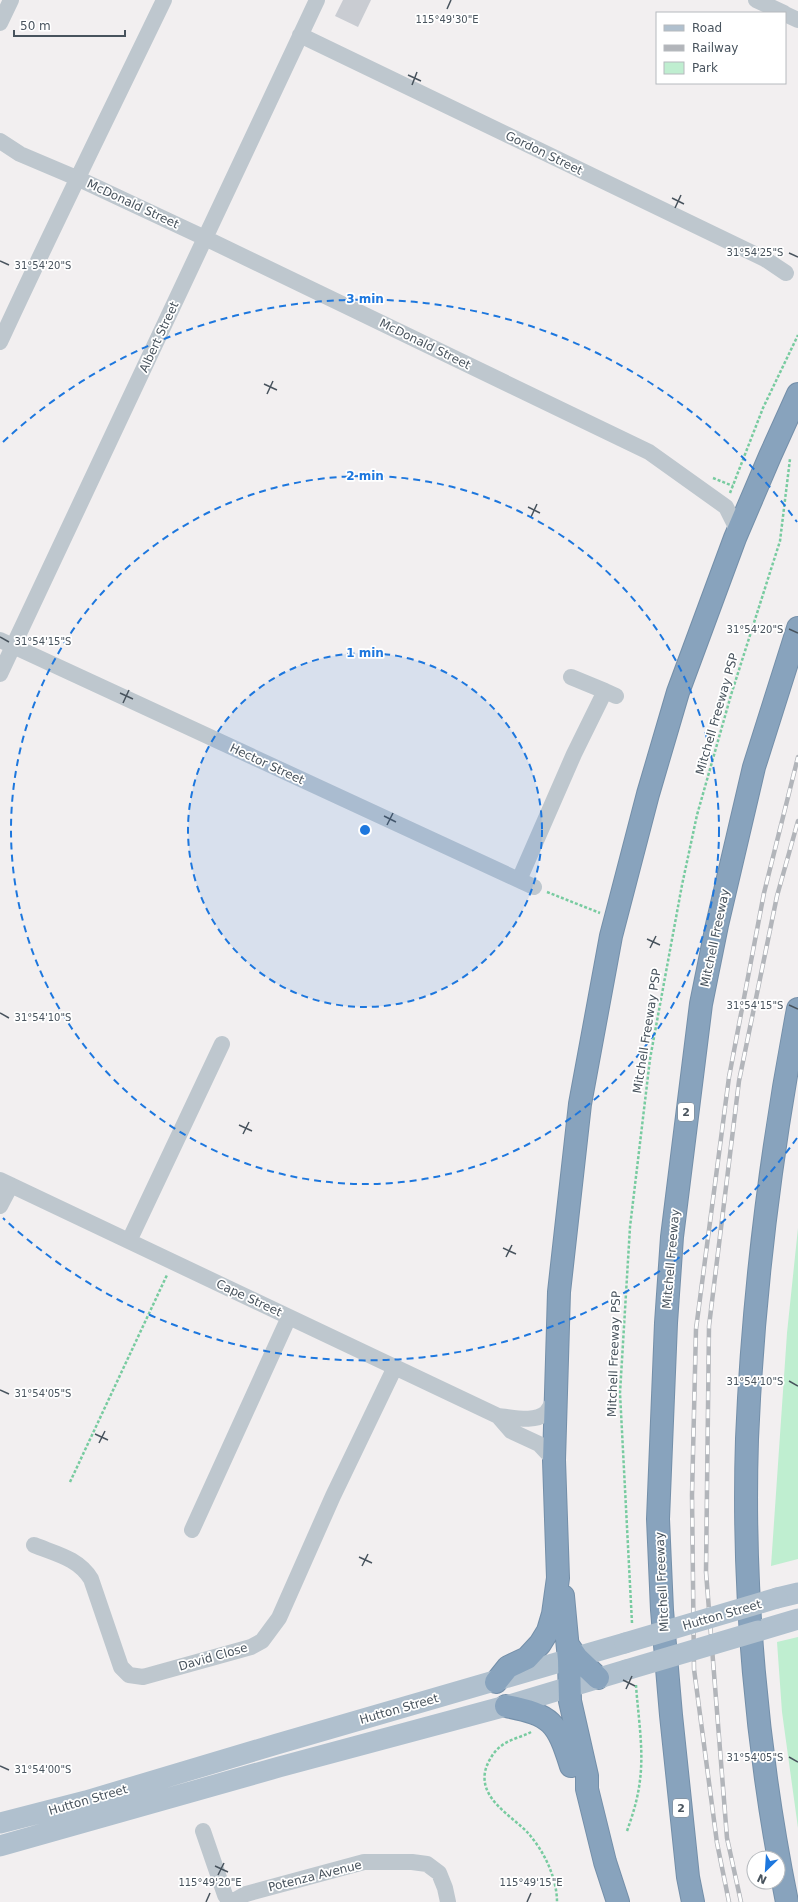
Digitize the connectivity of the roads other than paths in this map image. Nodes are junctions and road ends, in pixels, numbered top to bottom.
1 (11, 0) edge
2 (164, 0) edge
3 (317, 0) edge
4 (761, 1) edge
5 (791, 14) edge
6 (0, 23) edge
7 (300, 36) junction
8 (0, 141) edge
9 (0, 150) edge
10 (20, 154) junction
11 (79, 178) junction
12 (205, 238) junction
13 (786, 273) dead end
14 (0, 342) edge
15 (798, 394) edge
16 (735, 538) junction
17 (798, 628) edge
18 (6, 643) edge
19 (0, 674) edge
20 (571, 677) dead end
21 (519, 880) junction
22 (534, 887) road end
23 (798, 1009) edge
24 (222, 1044) dead end
25 (5, 1182) edge
26 (0, 1206) edge
27 (129, 1241) junction
28 (289, 1317) junction
29 (395, 1367) junction
30 (556, 1400) junction
31 (498, 1416) junction
32 (554, 1460) junction
33 (192, 1530) dead end
34 (34, 1545) dead end
35 (558, 1578) junction
36 (798, 1593) edge
37 (798, 1620) edge
38 (578, 1655) junction
39 (598, 1678) junction
40 (496, 1682) junction
41 (570, 1687) junction
42 (506, 1706) junction
43 (587, 1790) junction
44 (0, 1824) edge
45 (203, 1831) dead end
46 (0, 1846) edge
47 (231, 1902) edge
48 (448, 1902) edge
49 (618, 1902) edge
50 (693, 1902) edge
51 (787, 1902) edge

1 - 6 street
2 - 11 street
3 - 7 street, Albert Street
4 - 5 street
7 - 12 street, Albert Street
7 - 13 street, Gordon Street
8 - 10 street, McDonald Street
9 - 10 street, McDonald Street
10 - 11 street, McDonald Street
11 - 12 street, McDonald Street
11 - 14 street
12 - 16 street, McDonald Street
12 - 18 street, Albert Street
15 - 16 highway
16 - 30 highway
17 - 50 highway, Mitchell Freeway / 2
18 - 19 street, Albert Street
18 - 21 street, Hector Street
20 - 21 street
21 - 22 street, Hector Street
23 - 51 highway
24 - 27 street
25 - 26 street
25 - 27 street, Cape Street
27 - 28 street, Cape Street
28 - 29 street, Cape Street
28 - 33 street
29 - 31 street, Cape Street
29 - 34 street, David Close
30 - 31 street, Cape Street
30 - 32 highway
31 - 32 street, Cape Street
32 - 35 highway
35 - 38 highway
35 - 40 highway
36 - 38 main road, Hutton Street, bridge
37 - 39 main road, Hutton Street, bridge
38 - 39 highway
38 - 40 main road, Hutton Street
38 - 41 highway
39 - 41 main road, Hutton Street
40 - 44 main road, Hutton Street
41 - 42 main road, Hutton Street
41 - 43 highway
42 - 43 highway
42 - 46 main road, Hutton Street
43 - 49 highway
45 - 47 street, Potenza Avenue
47 - 48 street, Potenza Avenue

